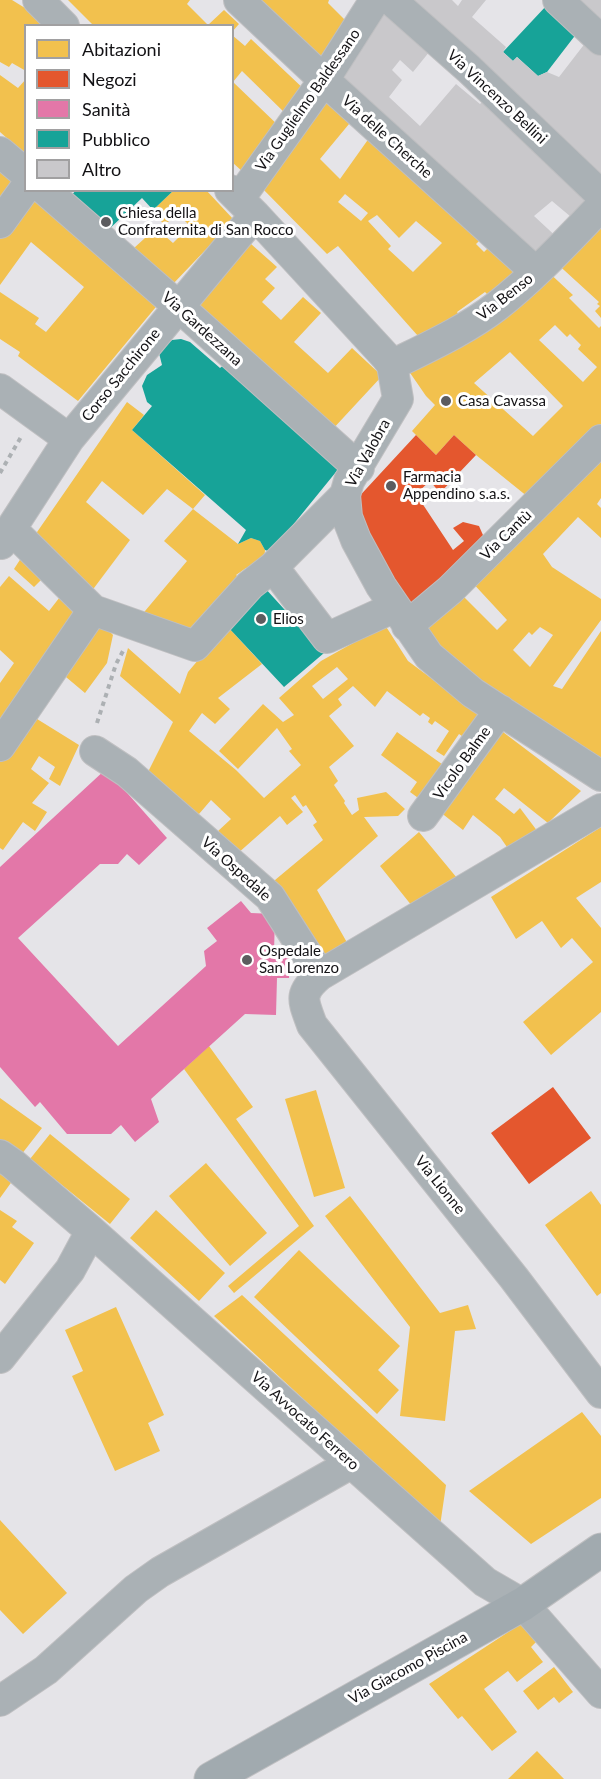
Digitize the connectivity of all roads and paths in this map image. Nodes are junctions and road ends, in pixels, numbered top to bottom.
1 (38, 0) edge
2 (239, 0) edge
3 (375, 0) edge
4 (391, 0) edge
5 (558, 0) edge
6 (62, 24) edge
7 (601, 40) edge
8 (324, 80) junction
9 (0, 152) edge
10 (24, 172) edge
11 (24, 190) edge
12 (47, 192) edge
13 (601, 195) edge
14 (241, 201) edge
15 (601, 206) edge
16 (0, 223) edge
17 (536, 272) junction
18 (178, 306) junction
19 (392, 365) junction
20 (0, 389) edge
21 (37, 416) junction
22 (69, 439) junction
23 (601, 440) edge
24 (359, 468) junction
25 (0, 473) edge
26 (345, 495) junction
27 (5, 537) edge
28 (262, 576) junction
29 (93, 610) junction
30 (401, 616) junction
31 (136, 627) junction
32 (500, 710) junction
33 (0, 746) edge
34 (95, 751) joint
35 (601, 776) edge
36 (601, 809) edge
37 (423, 816) dead end
38 (320, 975) junction
39 (0, 1155) edge
40 (91, 1231) junction
41 (0, 1358) edge
42 (601, 1393) edge
43 (352, 1463) junction
44 (601, 1550) edge
45 (523, 1604) junction
46 (601, 1693) edge
47 (0, 1701) edge
48 (211, 1779) edge

1 - 6 street
2 - 8 street, Via delle Cherche
3 - 8 street, Via Guglielmo Baldessano
4 - 13 street, Via Vincenzo Bellini
5 - 7 street
8 - 14 street, Via Guglielmo Baldessano
8 - 17 street, Via delle Cherche
9 - 10 street
11 - 16 street
12 - 18 street, Via Gardezzana
14 - 18 street, Corso Sacchirone
14 - 19 street
15 - 17 street, Via Benso
17 - 19 street, Via Benso
18 - 22 street, Corso Sacchirone
18 - 24 street, Via Gardezzana
19 - 24 street, Via Valobra
20 - 21 street
21 - 22 street
21 - 25 path
22 - 27 street, Corso Sacchirone
23 - 30 street, Via Cantù
24 - 26 street, Via Valobra
26 - 28 street
26 - 30 street, Via Valobra
27 - 29 street
28 - 30 street, Via Cantù
28 - 31 street
29 - 31 street
29 - 33 street
30 - 32 street, Via Valobra
31 - 34 path
32 - 35 street, Via Valobra
32 - 37 street, Vicolo Balme
34 - 38 street, Via Ospedale
36 - 38 street
38 - 42 street, Via Lionne
39 - 40 street, Via Avvocato Ferrero
40 - 41 street
40 - 43 street, Via Avvocato Ferrero
43 - 45 street, Via Avvocato Ferrero
43 - 47 street
44 - 45 main road, Via Giacomo Piscina
45 - 46 street, Via Avvocato Ferrero
45 - 48 main road, Via Giacomo Piscina

